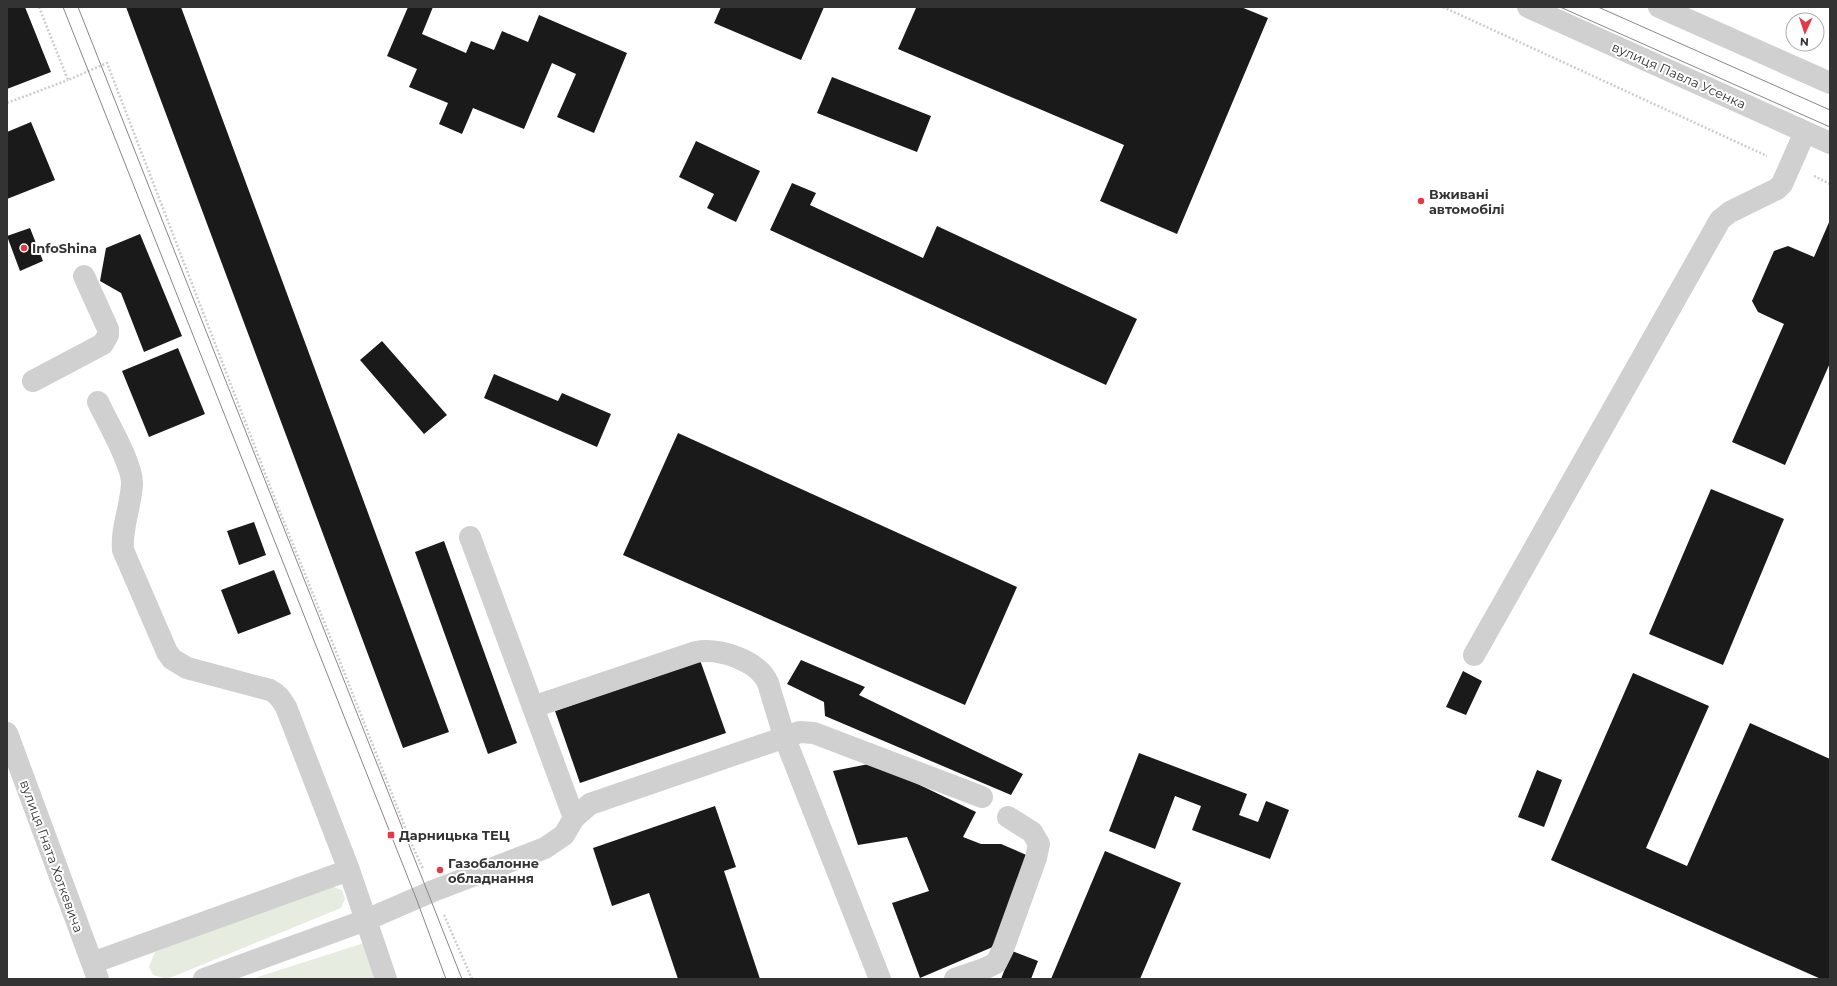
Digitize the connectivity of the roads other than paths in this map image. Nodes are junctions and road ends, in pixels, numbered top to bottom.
1 (1528, 7) edge
2 (1659, 7) edge
3 (1830, 83) edge
4 (1805, 132) junction
5 (1830, 143) edge
6 (84, 276) dead end
7 (34, 381) dead end
8 (98, 402) dead end
9 (470, 537) dead end
10 (1474, 655) dead end
11 (533, 706) junction
12 (7, 733) edge
13 (784, 736) junction
14 (982, 797) dead end
15 (1008, 817) dead end
16 (574, 818) junction
17 (349, 870) junction
18 (366, 920) junction
19 (95, 971) edge
20 (204, 979) edge
21 (386, 979) edge
22 (880, 979) edge
23 (955, 979) edge

1 - 4 street, вулиця Павла Усенка
2 - 3 street
4 - 5 street, вулиця Павла Усенка
4 - 10 street
6 - 7 street
8 - 17 street
9 - 11 street
11 - 13 street
11 - 16 street
12 - 19 street, вулиця Гната Хоткевича
13 - 14 street
13 - 16 street
13 - 22 street
15 - 23 street
16 - 18 street
17 - 18 street
17 - 19 street
18 - 20 street
18 - 21 street

